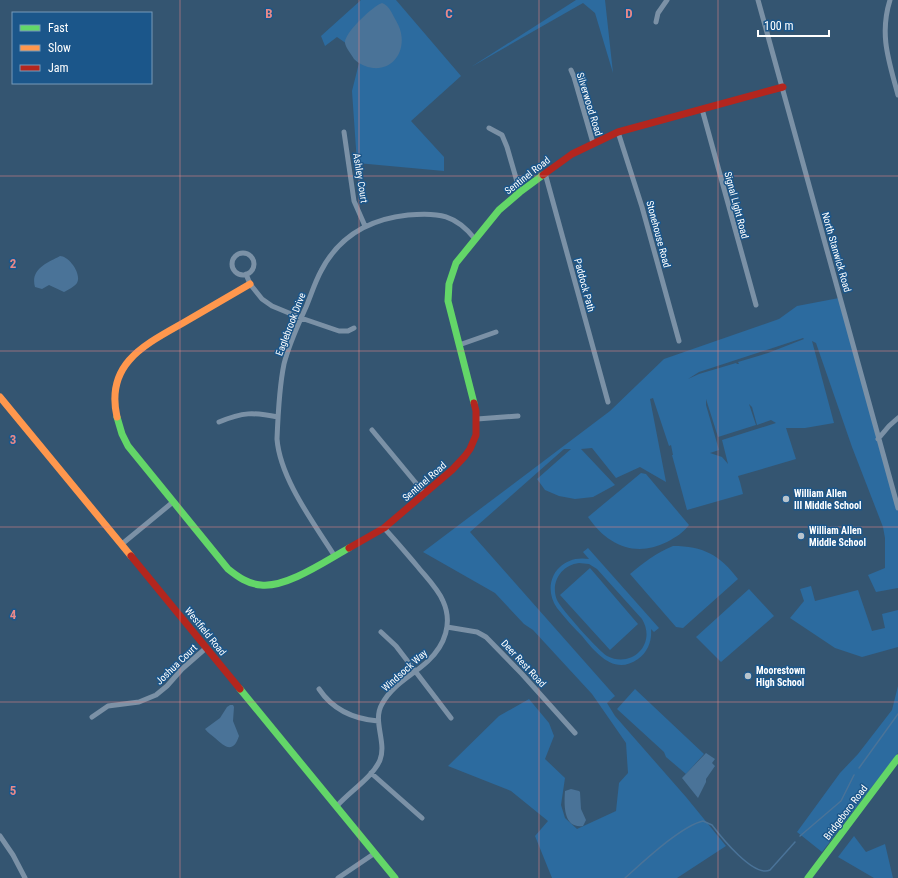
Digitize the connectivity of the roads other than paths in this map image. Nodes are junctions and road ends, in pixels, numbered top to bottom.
1 (667, 0) edge
2 (758, 0) edge
3 (890, 0) edge
4 (656, 22) dead end
5 (571, 70) dead end
6 (783, 87) junction
7 (898, 95) edge
8 (702, 109) junction
9 (490, 128) dead end
10 (344, 132) dead end
11 (618, 132) junction
12 (592, 143) junction
13 (545, 173) junction
14 (520, 192) junction
15 (365, 226) junction
16 (475, 239) junction
17 (246, 274) junction
18 (250, 284) junction
19 (756, 305) dead end
20 (301, 318) junction
21 (354, 328) dead end
22 (496, 332) dead end
23 (679, 341) dead end
24 (459, 345) junction
25 (0, 397) edge
26 (608, 402) dead end
27 (518, 416) dead end
28 (278, 417) junction
29 (898, 418) edge
30 (477, 420) junction
31 (219, 422) dead end
32 (372, 430) dead end
33 (878, 439) junction
34 (424, 494) junction
35 (173, 502) junction
36 (898, 508) edge
37 (384, 528) junction
38 (122, 544) junction
39 (334, 555) junction
40 (447, 627) junction
41 (381, 632) dead end
42 (206, 648) junction
43 (416, 671) junction
44 (319, 689) dead end
45 (92, 717) dead end
46 (451, 718) dead end
47 (378, 721) junction
48 (574, 733) dead end
49 (898, 758) edge
50 (371, 773) junction
51 (337, 806) junction
52 (422, 818) dead end
53 (0, 836) edge
54 (375, 853) junction
55 (25, 878) edge
56 (338, 878) edge
57 (395, 878) edge
58 (808, 878) edge

1 - 4 street
2 - 6 street, North Stanwick Road
3 - 7 street
5 - 12 street, Silverwood Road
6 - 8 street, Sentinel Road
6 - 33 street, North Stanwick Road
8 - 11 street, Sentinel Road
8 - 19 street, Signal Light Road
9 - 14 street
10 - 15 street, Ashley Court
11 - 12 street, Sentinel Road
11 - 23 street, Stonehouse Road
12 - 13 street, Sentinel Road
13 - 14 street, Sentinel Road
13 - 26 street, Paddock Path
14 - 16 street, Sentinel Road
15 - 16 street, Eaglebrook Drive
15 - 20 street, Eaglebrook Drive
16 - 24 street, Sentinel Road
17 - 17 street
17 - 18 street
18 - 20 street
18 - 35 street, Sentinel Road
20 - 21 street
20 - 28 street, Eaglebrook Drive
22 - 24 street
24 - 30 street, Sentinel Road
25 - 38 street, Westfield Road
27 - 30 street
28 - 31 street
28 - 39 street, Eaglebrook Drive
29 - 33 street
30 - 34 street, Sentinel Road
32 - 34 street
33 - 36 street, North Stanwick Road
34 - 37 street, Sentinel Road
35 - 38 street
35 - 39 street, Sentinel Road
37 - 39 street, Sentinel Road
37 - 40 street, Windsock Way
38 - 42 street, Westfield Road
40 - 43 street, Windsock Way
40 - 48 street, Deer Rest Road
41 - 43 street
42 - 45 street, Joshua Court
42 - 51 street, Westfield Road
43 - 46 street
43 - 47 street, Windsock Way
44 - 47 street
47 - 50 street, Windsock Way
49 - 58 street, Bridgeboro Road
50 - 51 street, Windsock Way
50 - 52 street
51 - 54 street, Westfield Road
53 - 55 street
54 - 56 street
54 - 57 street, Westfield Road

